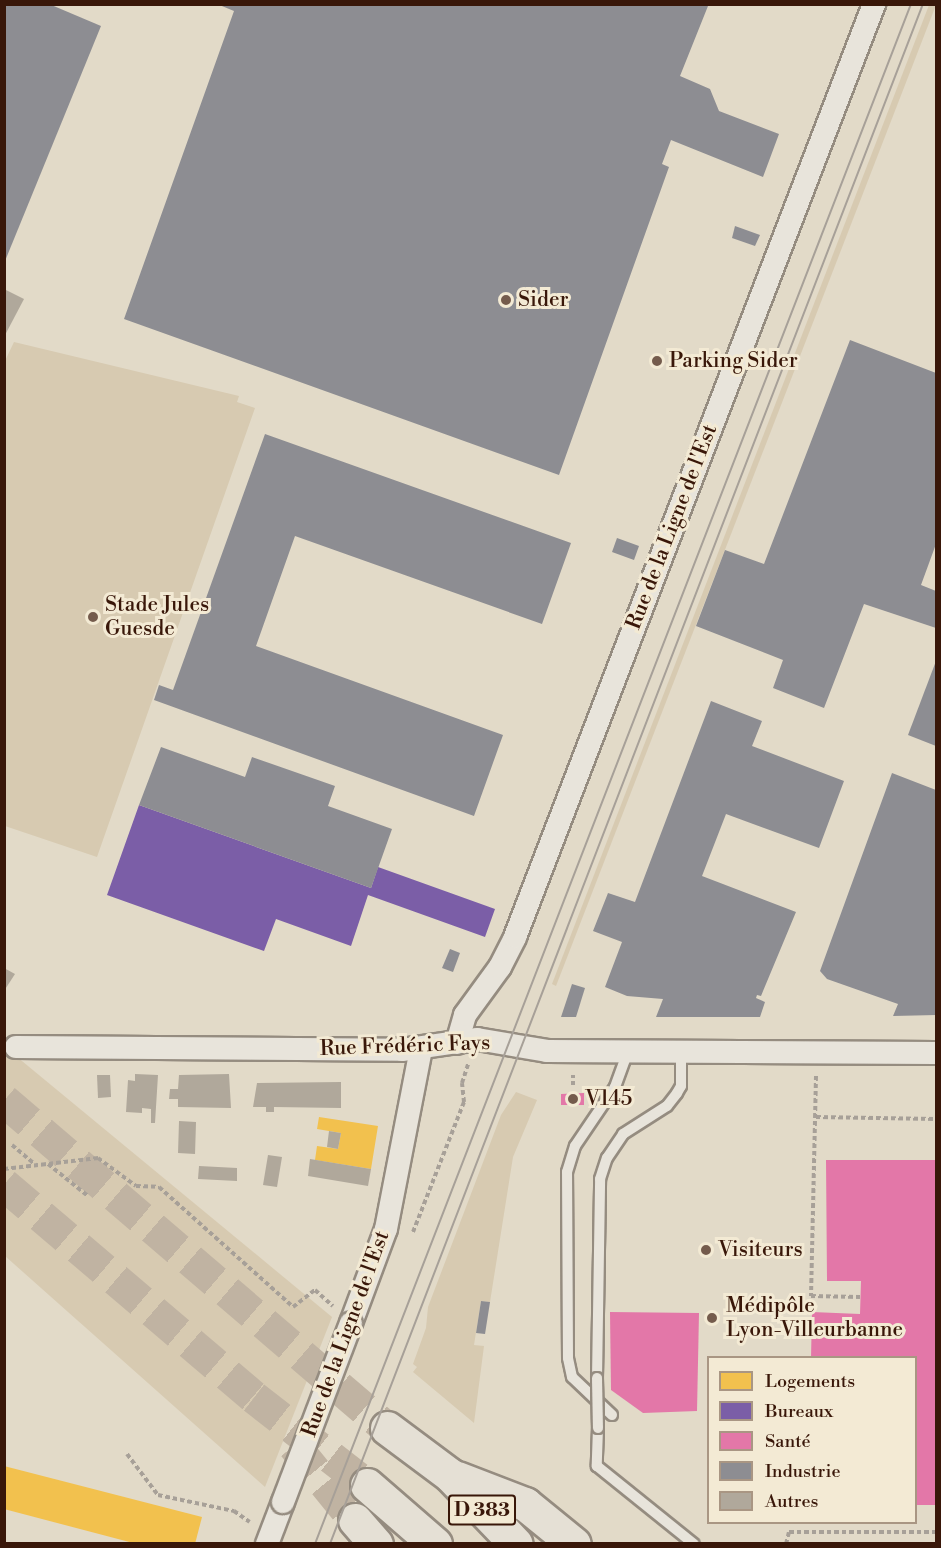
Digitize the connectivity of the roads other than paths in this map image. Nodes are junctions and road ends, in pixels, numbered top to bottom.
1 (874, 4) edge
2 (457, 1043) junction
3 (16, 1047) dead end
4 (421, 1049) junction
5 (681, 1049) junction
6 (628, 1051) junction
7 (936, 1053) edge
8 (612, 1415) dead end
9 (387, 1428) tunnel mouth
10 (450, 1475) junction
11 (367, 1485) tunnel mouth
12 (355, 1520) tunnel mouth
13 (269, 1539) edge
14 (376, 1544) edge
15 (435, 1544) edge
16 (516, 1544) edge
17 (574, 1544) edge
18 (694, 1544) edge

1 - 2 street, Rue de la Ligne de l'Est
2 - 4 street, Rue Frédéric Fays
2 - 6 street, Rue Frédéric Fays
3 - 4 street, Rue Frédéric Fays
4 - 13 street, Rue de la Ligne de l'Est, bridge
5 - 6 street, Rue Frédéric Fays
5 - 7 street, Rue Frédéric Fays
5 - 18 lane, bridge
6 - 8 lane
9 - 10 highway, D 383
10 - 16 highway, D 383
10 - 17 highway
11 - 15 highway, D 383
12 - 14 highway

